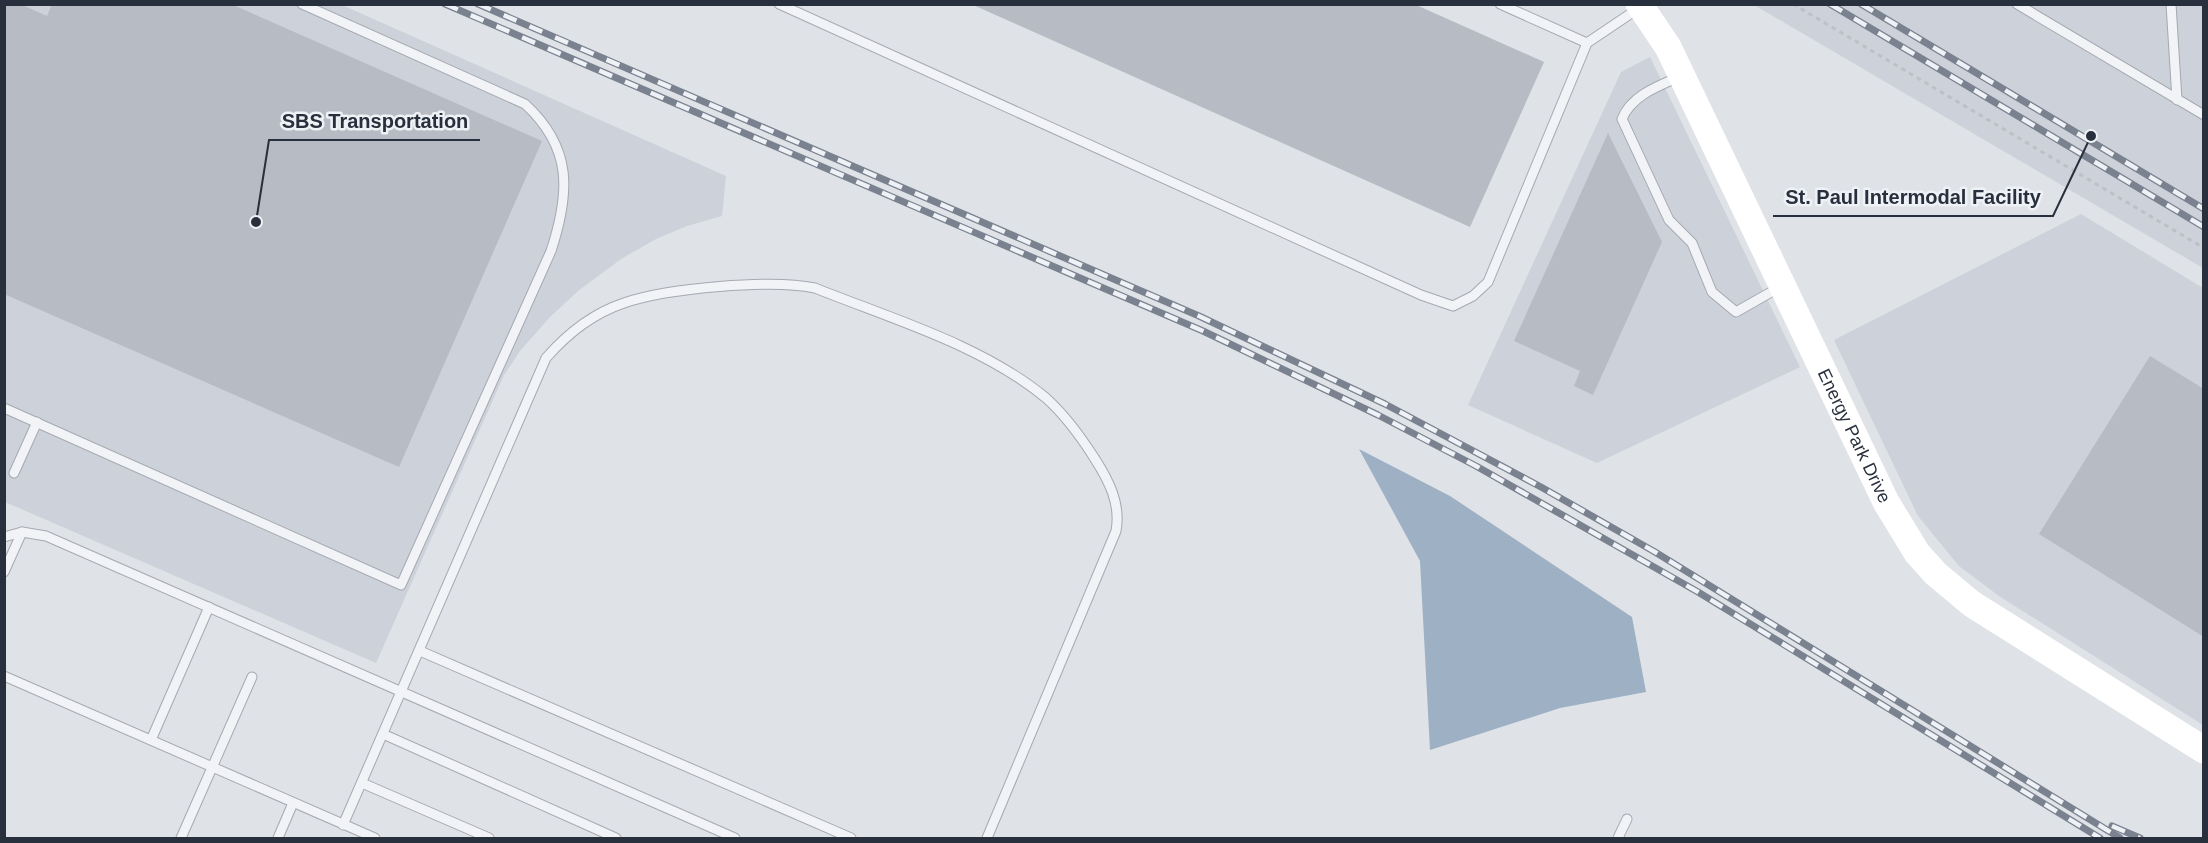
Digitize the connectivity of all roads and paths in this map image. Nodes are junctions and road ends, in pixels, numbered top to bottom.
1 (302, 4) edge
2 (779, 4) edge
3 (1500, 4) edge
4 (1792, 4) edge
5 (2017, 4) edge
6 (2171, 4) edge
7 (1640, 6) edge
8 (1587, 43) junction
9 (1681, 75) junction
10 (2177, 99) junction
11 (2204, 115) edge
12 (2204, 248) edge
13 (1782, 285) junction
14 (4, 408) edge
15 (37, 422) junction
16 (15, 472) dead end
17 (22, 532) junction
18 (4, 537) edge
19 (4, 572) edge
20 (209, 607) junction
21 (420, 651) junction
22 (4, 676) edge
23 (252, 677) dead end
24 (401, 691) junction
25 (383, 734) junction
26 (151, 740) junction
27 (2204, 750) edge
28 (213, 767) junction
29 (362, 783) junction
30 (293, 803) junction
31 (1627, 819) dead end
32 (343, 825) junction
33 (181, 838) edge
34 (278, 838) edge
35 (375, 838) edge
36 (489, 838) edge
37 (616, 838) edge
38 (735, 838) edge
39 (850, 838) edge
40 (987, 838) edge
41 (1618, 838) edge

1 - 15 lane
2 - 8 lane
3 - 8 lane
4 - 12 path
5 - 10 lane
6 - 10 lane
7 - 8 lane
7 - 9 street, Energy Park Drive
9 - 13 street, Energy Park Drive
9 - 13 lane
10 - 11 lane
13 - 27 street, Energy Park Drive
14 - 15 lane
15 - 16 lane
17 - 18 lane
17 - 19 lane
17 - 20 lane
20 - 24 lane
20 - 26 lane
21 - 24 lane
21 - 39 lane
21 - 40 lane
22 - 26 lane
23 - 28 lane
24 - 25 lane
24 - 38 lane
25 - 29 lane
25 - 37 lane
26 - 28 lane
28 - 30 lane
28 - 33 lane
29 - 32 lane
29 - 36 lane
30 - 32 lane
30 - 34 lane
31 - 41 lane
32 - 35 lane

